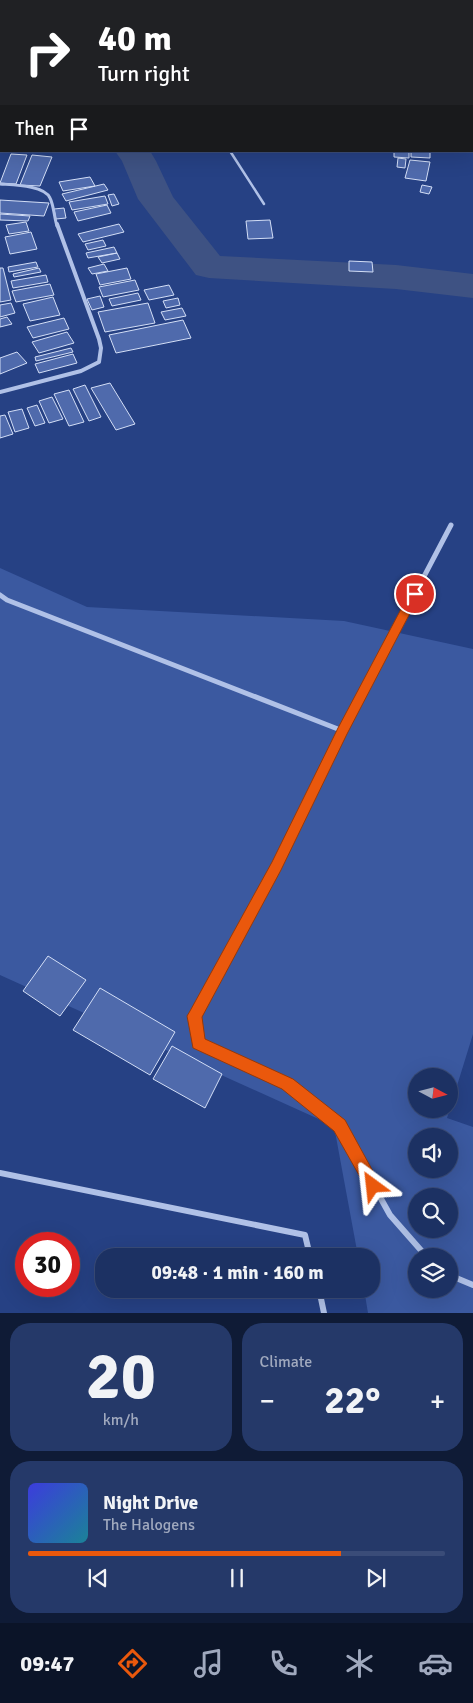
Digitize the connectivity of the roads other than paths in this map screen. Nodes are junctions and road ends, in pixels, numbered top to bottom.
1 (231, 152) edge
2 (0, 184) edge
3 (264, 204) dead end
4 (0, 392) edge
5 (451, 525) dead end
6 (0, 595) edge
7 (342, 731) junction
8 (0, 1173) edge
9 (308, 1248) edge
10 (419, 1248) edge
11 (458, 1279) edge
12 (473, 1285) edge
13 (321, 1298) edge
14 (324, 1313) edge

1 - 3 lane
2 - 4 street
5 - 7 street
6 - 7 street
7 - 10 street
8 - 9 street
11 - 12 street
13 - 14 street

